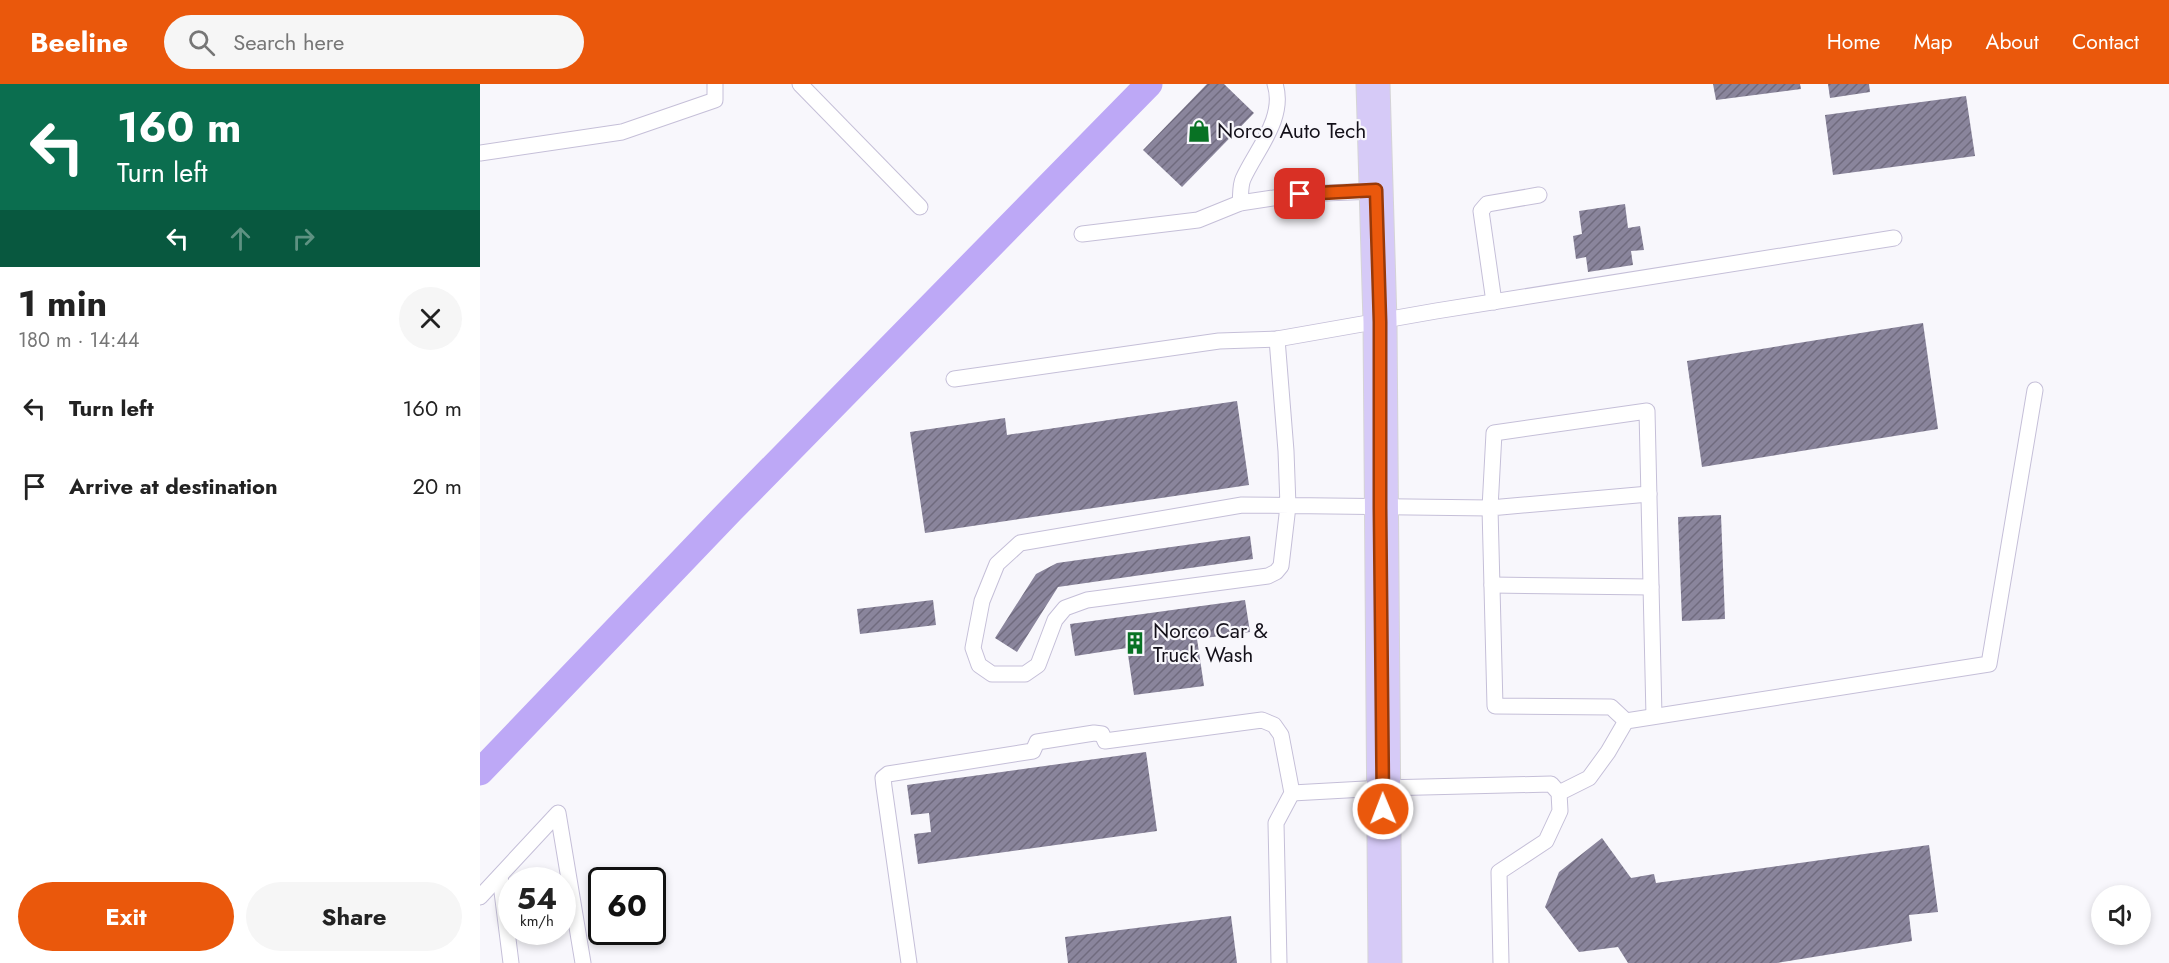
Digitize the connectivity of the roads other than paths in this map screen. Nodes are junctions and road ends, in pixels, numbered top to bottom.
1 (715, 84) edge
2 (800, 84) edge
3 (1275, 84) edge
4 (1373, 84) edge
5 (480, 153) edge
6 (1376, 190) junction
7 (1539, 195) dead end
8 (1240, 203) junction
9 (920, 207) dead end
10 (1082, 234) dead end
11 (1894, 238) dead end
12 (1494, 302) junction
13 (1380, 322) junction
14 (1277, 339) junction
15 (954, 379) dead end
16 (2035, 390) dead end
17 (1649, 494) junction
18 (1288, 506) junction
19 (1380, 507) junction
20 (1490, 507) junction
21 (1492, 585) junction
22 (1651, 587) junction
23 (1654, 716) junction
24 (1626, 721) junction
25 (1383, 788) junction
26 (1292, 793) junction
27 (1558, 793) junction
28 (508, 867) edge
29 (567, 867) edge
30 (498, 878) edge
31 (480, 897) edge
32 (576, 921) edge
33 (509, 945) edge
34 (511, 963) edge
35 (583, 963) edge
36 (909, 963) edge
37 (1279, 963) edge
38 (1385, 963) edge
39 (1501, 963) edge

1 - 5 lane
2 - 9 lane
3 - 8 lane
4 - 6 main road
6 - 8 lane
6 - 13 main road
7 - 12 lane
8 - 10 lane
11 - 12 lane
12 - 13 lane
13 - 14 lane
13 - 19 main road
14 - 15 lane
14 - 18 lane
16 - 23 lane
17 - 20 lane
17 - 20 lane
17 - 22 lane
18 - 18 lane
18 - 19 lane
19 - 20 lane
19 - 25 main road
20 - 21 lane
21 - 22 lane
21 - 24 lane
22 - 23 lane
23 - 24 lane
24 - 27 lane
25 - 26 lane
25 - 27 lane
25 - 38 main road
26 - 36 lane
26 - 37 lane
27 - 39 lane
28 - 29 lane
30 - 31 lane
32 - 35 lane
33 - 34 lane

